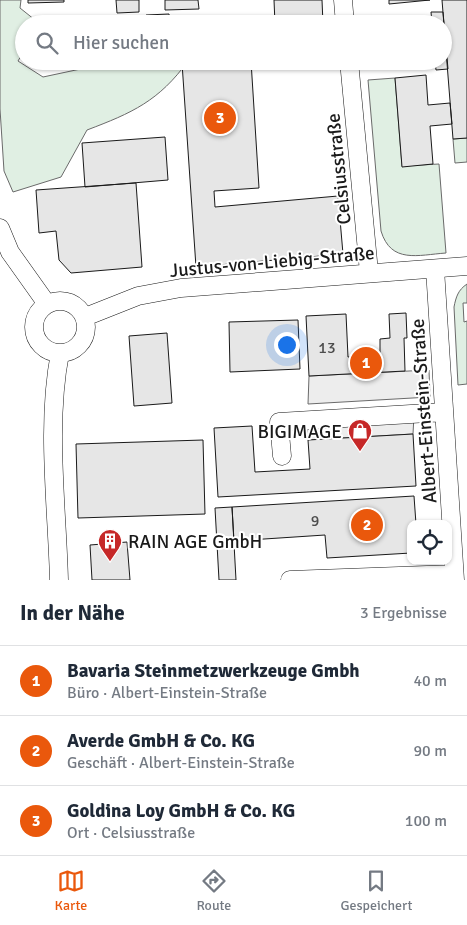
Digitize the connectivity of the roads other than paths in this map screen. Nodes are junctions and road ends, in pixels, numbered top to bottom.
1 (343, 0) edge
2 (344, 15) edge
3 (350, 70) edge
4 (0, 228) edge
5 (467, 266) edge
6 (435, 269) junction
7 (369, 272) junction
8 (47, 304) junction
9 (85, 317) junction
10 (60, 353) junction
11 (444, 412) junction
12 (282, 456) dead end
13 (454, 577) edge
14 (59, 580) edge
15 (290, 580) edge

1 - 2 street
3 - 7 street, Celsiusstraße
4 - 8 street
5 - 6 street, Justus-von-Liebig-Straße
6 - 7 street, Justus-von-Liebig-Straße
6 - 11 street, Albert-Einstein-Straße
7 - 9 street, Justus-von-Liebig-Straße
8 - 9 street
8 - 10 street
9 - 10 street
10 - 14 street
11 - 12 street
11 - 13 street, Albert-Einstein-Straße
13 - 15 street

